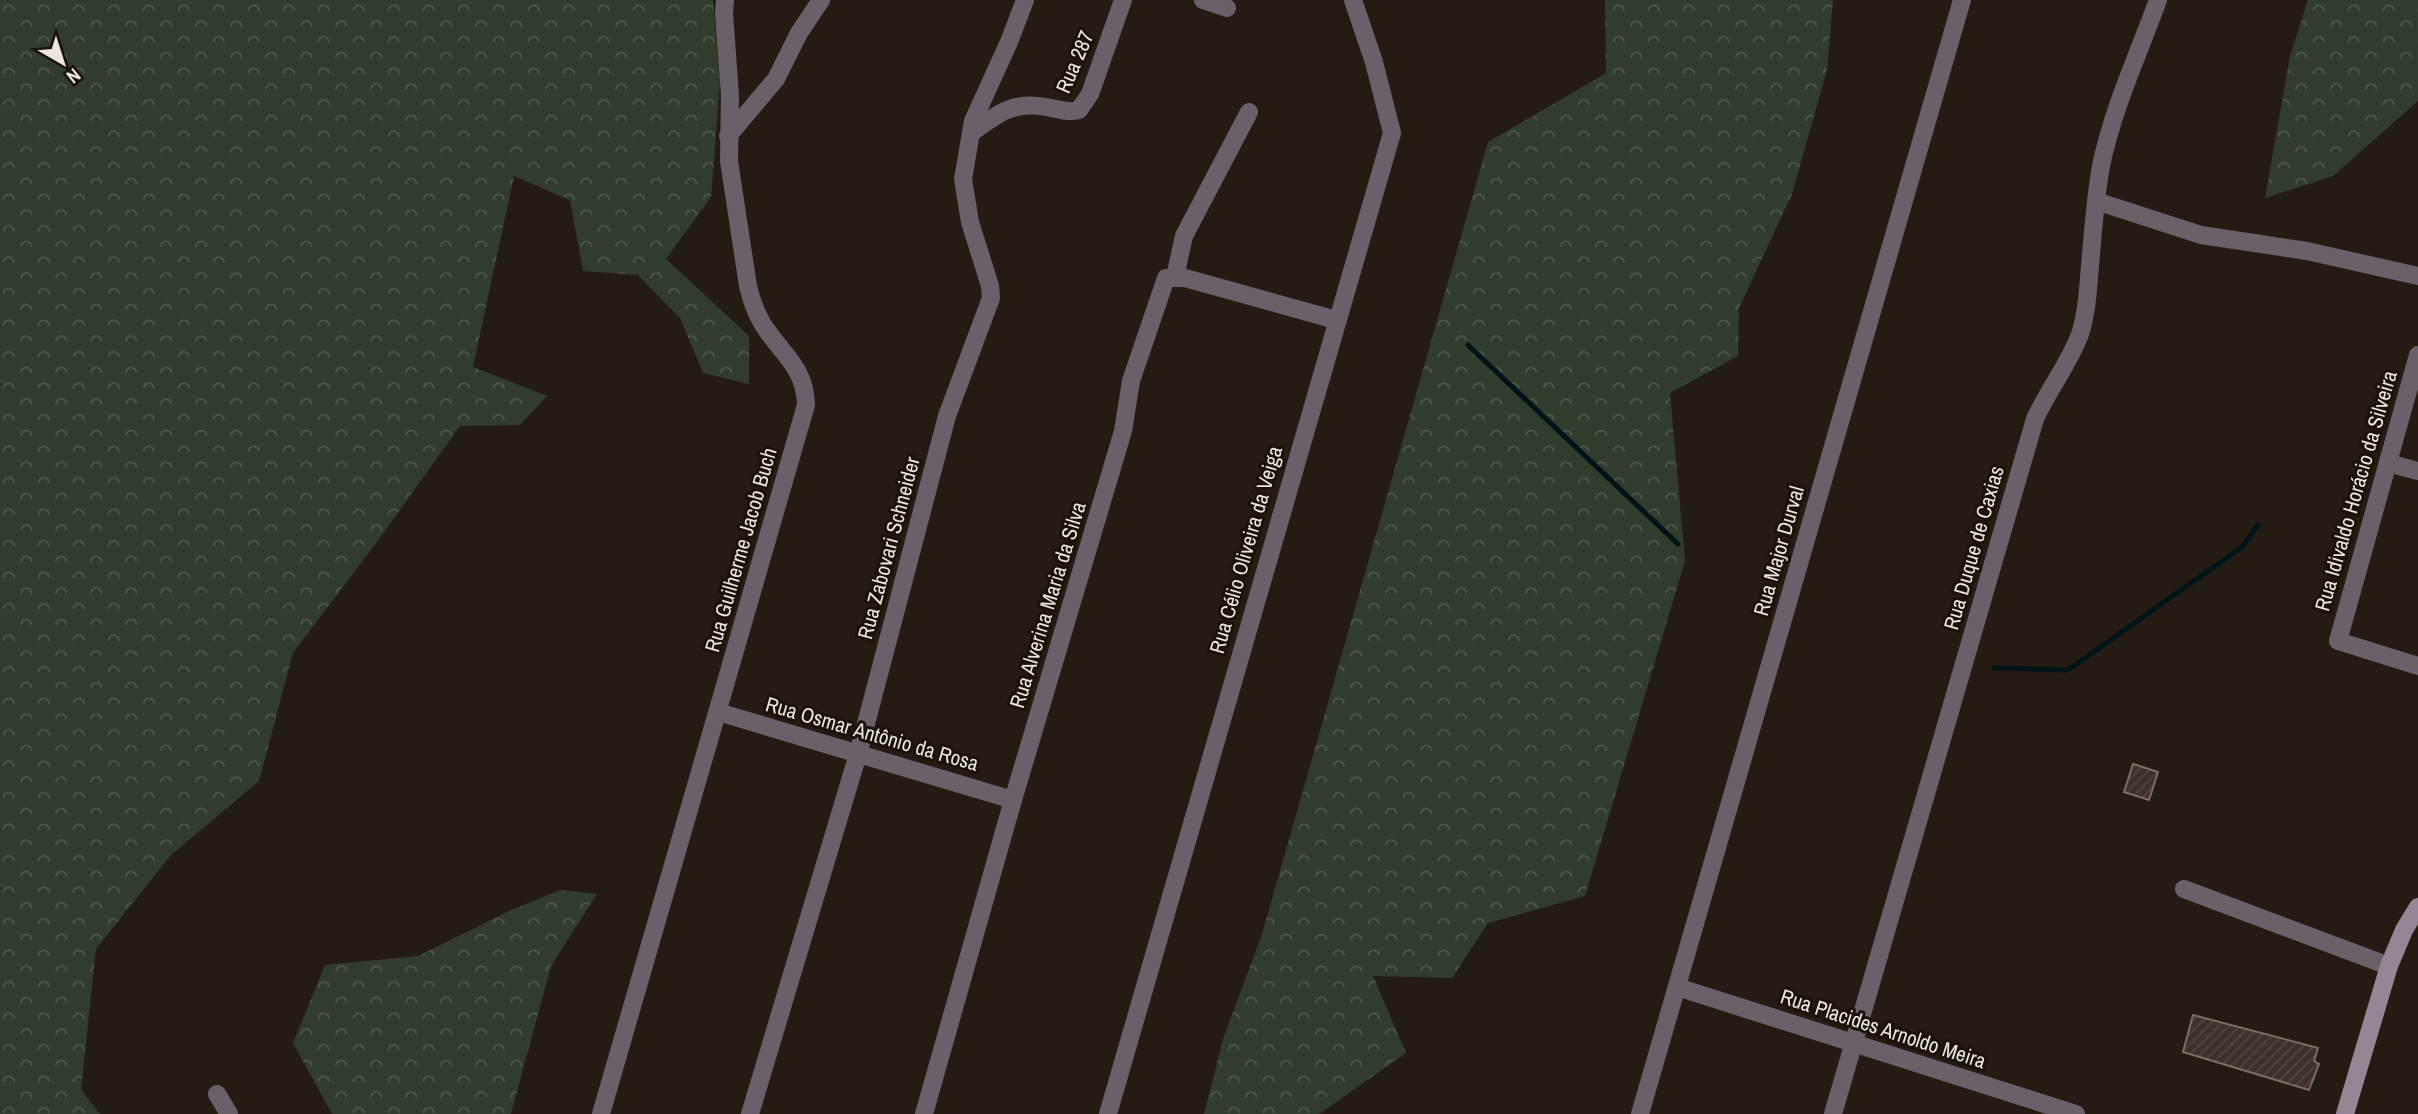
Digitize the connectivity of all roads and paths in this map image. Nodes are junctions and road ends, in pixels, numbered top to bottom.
1 (724, 0) edge
2 (821, 0) edge
3 (1025, 0) edge
4 (1123, 0) edge
5 (1203, 0) edge
6 (1353, 0) edge
7 (1962, 0) edge
8 (2158, 0) edge
9 (1227, 8) dead end
10 (1249, 112) dead end
11 (971, 134) junction
12 (728, 136) junction
13 (2096, 201) junction
14 (2418, 276) edge
15 (1175, 277) junction
16 (1336, 320) junction
17 (2418, 355) edge
18 (2388, 463) junction
19 (2418, 471) edge
20 (2418, 666) edge
21 (718, 712) junction
22 (858, 754) junction
23 (1013, 800) junction
24 (2183, 889) dead end
25 (2418, 907) edge
26 (2389, 966) junction
27 (1677, 987) junction
28 (1853, 1043) junction
29 (217, 1094) dead end
30 (229, 1114) edge
31 (601, 1114) edge
32 (750, 1114) edge
33 (924, 1114) edge
34 (1108, 1114) edge
35 (1640, 1114) edge
36 (1833, 1114) edge
37 (2076, 1114) edge
38 (2346, 1114) edge

1 - 12 street, Rua Guilherme Jacob Buch
2 - 12 street
3 - 11 street, Rua Zabovari Schneider
4 - 11 street, Rua 287
5 - 9 street
6 - 16 street, Rua Célio Oliveira da Veiga
7 - 27 street, Rua Major Durval
8 - 13 street, Rua Duque de Caxias
10 - 15 street
11 - 22 street, Rua Zabovari Schneider
12 - 21 street, Rua Guilherme Jacob Buch
13 - 14 street
13 - 28 street, Rua Duque de Caxias
15 - 16 street
15 - 23 street, Rua Alverina Maria da Silva
16 - 34 street, Rua Célio Oliveira da Veiga
17 - 18 street, Rua Idivaldo Horácio da Silveira
18 - 19 street
18 - 20 street, Rua Idivaldo Horácio da Silveira
21 - 22 street, Rua Osmar Antônio da Rosa
21 - 31 street, Rua Guilherme Jacob Buch
22 - 23 street, Rua Osmar Antônio da Rosa
22 - 32 street, Rua Zabovari Schneider
23 - 33 street, Rua Alverina Maria da Silva
24 - 26 street
25 - 26 main road
26 - 38 main road
27 - 28 street, Rua Placides Arnoldo Meira
27 - 35 street, Rua Major Durval
28 - 36 street, Rua Duque de Caxias
28 - 37 street, Rua Placides Arnoldo Meira
29 - 30 street

